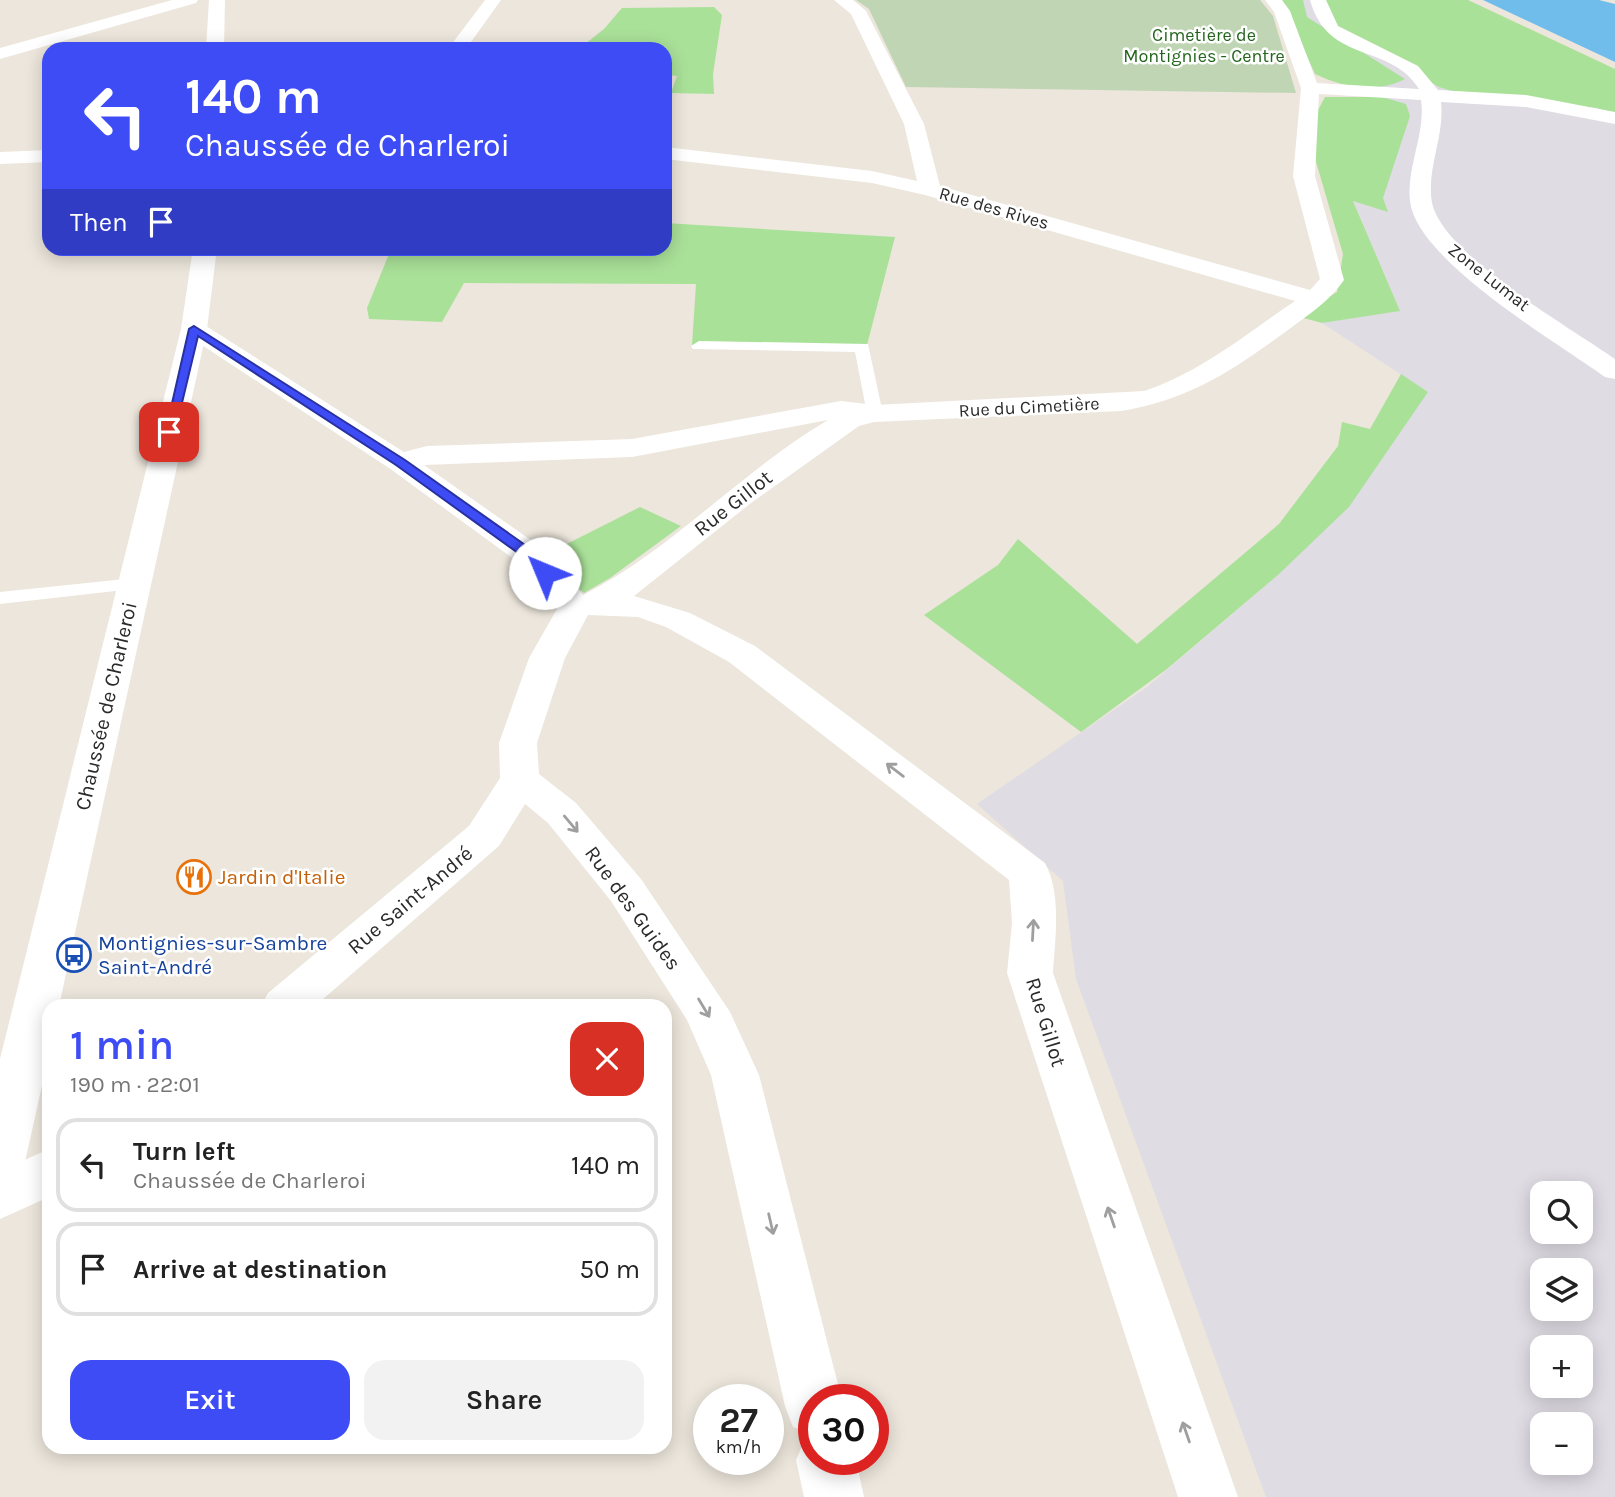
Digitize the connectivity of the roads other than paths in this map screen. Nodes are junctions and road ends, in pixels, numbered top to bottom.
1 (190, 0) edge
2 (216, 0) edge
3 (493, 0) edge
4 (842, 0) edge
5 (1273, 0) edge
6 (1318, 0) edge
7 (42, 42) edge
8 (42, 42) edge
9 (215, 42) edge
10 (462, 42) edge
11 (0, 54) edge
12 (1310, 88) junction
13 (1432, 96) junction
14 (1615, 118) edge
15 (672, 154) edge
16 (42, 156) edge
17 (0, 158) edge
18 (930, 190) junction
19 (204, 256) edge
20 (1315, 299) junction
21 (194, 329) junction
22 (699, 346) dead end
23 (1615, 371) edge
24 (875, 414) junction
25 (400, 462) junction
26 (135, 584) junction
27 (0, 598) edge
28 (586, 606) junction
29 (520, 779) junction
30 (292, 999) edge
31 (0, 1162) edge
32 (42, 1175) edge
33 (0, 1196) edge
34 (809, 1384) edge
35 (829, 1475) edge
36 (834, 1497) edge
37 (1208, 1497) edge

1 - 8 street
2 - 9 street
3 - 10 street
4 - 18 street
5 - 12 street, Rue du Cimetière
6 - 13 street
7 - 11 street
12 - 13 street
12 - 20 street, Rue du Cimetière
13 - 14 street
13 - 23 street, Zone Lumat
15 - 18 street, Rue des Rives
16 - 17 street
18 - 20 street, Rue des Rives
19 - 21 street, Chaussée de Charleroi
20 - 24 street, Rue du Cimetière
21 - 25 street
21 - 26 street, Chaussée de Charleroi
22 - 24 lane
24 - 25 street, Rue du Cimetière
24 - 28 street, Rue Gillot
25 - 28 street
26 - 27 lane
26 - 31 street, Chaussée de Charleroi
28 - 29 street
37 -> 28 street, Rue Gillot
29 - 30 street, Rue Saint-André
29 -> 34 street, Rue des Guides
32 - 33 street
35 - 36 street

